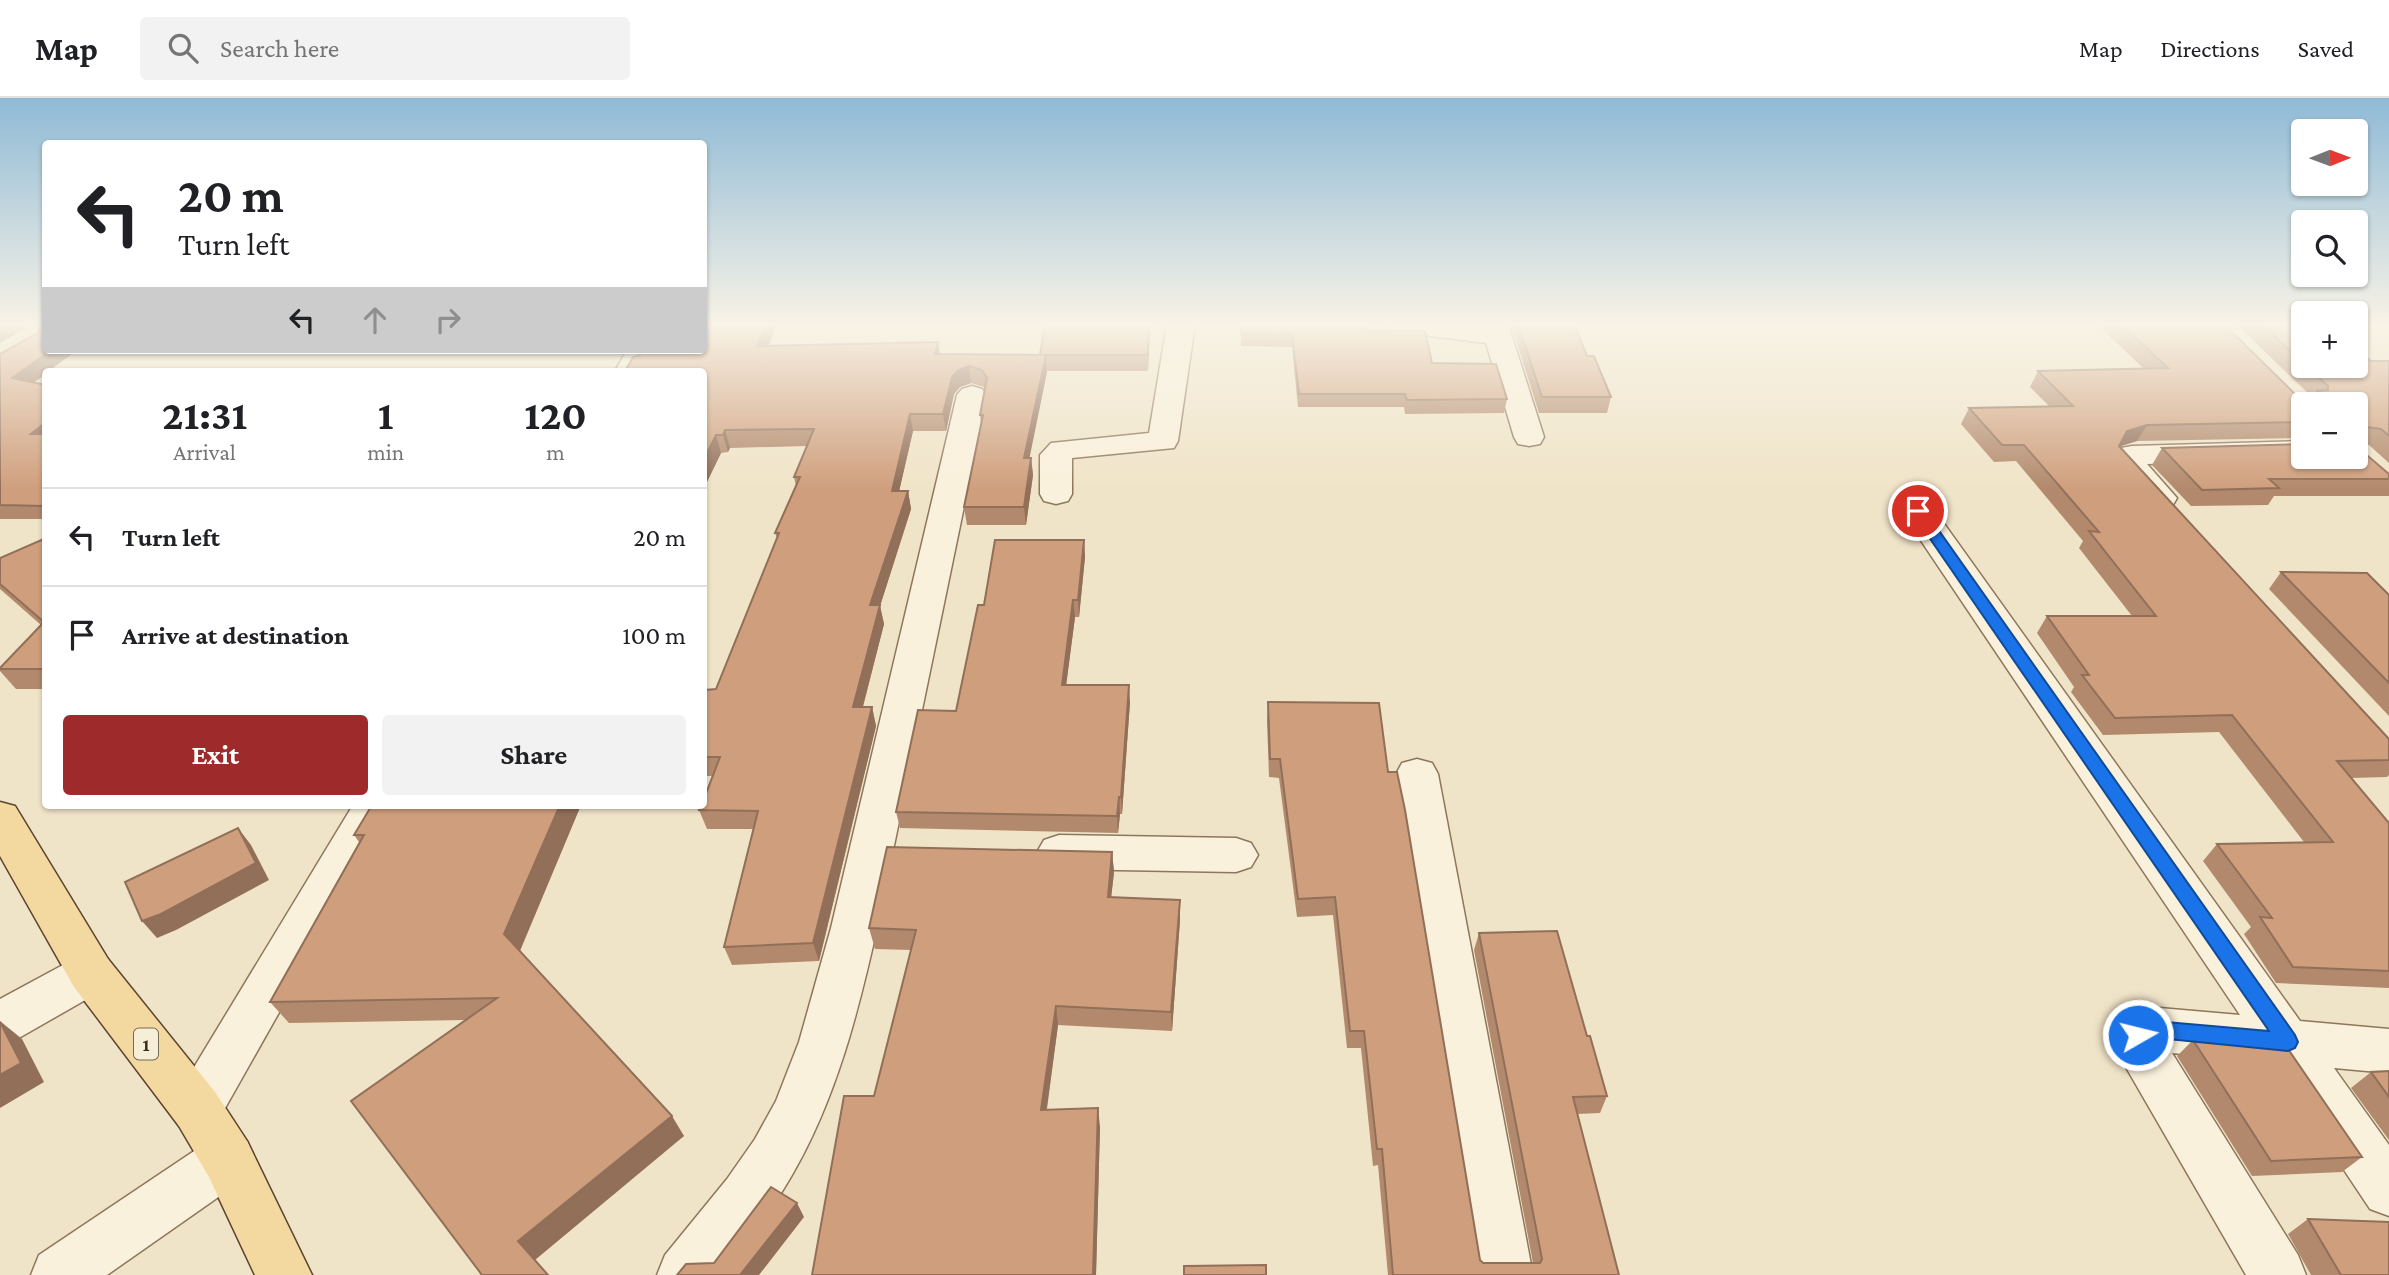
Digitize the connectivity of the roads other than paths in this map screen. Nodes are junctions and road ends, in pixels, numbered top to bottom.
1 (1173, 379) edge
2 (1511, 379) edge
3 (972, 395) dead end
4 (1529, 437) dead end
5 (2291, 450) edge
6 (1056, 494) dead end
7 (1918, 511) dead end
8 (2184, 523) edge
9 (1417, 774) dead end
10 (373, 809) edge
11 (0, 818) edge
12 (1020, 851) edge
13 (1236, 855) dead end
14 (91, 973) junction
15 (0, 1024) edge
16 (2288, 1042) junction
17 (2389, 1051) edge
18 (197, 1109) junction
19 (228, 1158) junction
20 (2389, 1190) edge
21 (59, 1275) edge
22 (284, 1275) edge
23 (685, 1275) edge
24 (1505, 1275) edge
25 (2278, 1275) edge

1 - 6 street
2 - 4 street
3 - 23 street
5 - 8 street
7 - 16 street
9 - 24 street
10 - 18 street
11 - 14 main road, 1
12 - 13 street
14 - 15 street
14 - 18 main road, 1
16 - 17 street
16 - 20 street
16 - 25 street
18 - 19 main road, 1
19 - 21 street
19 - 22 main road, 1

